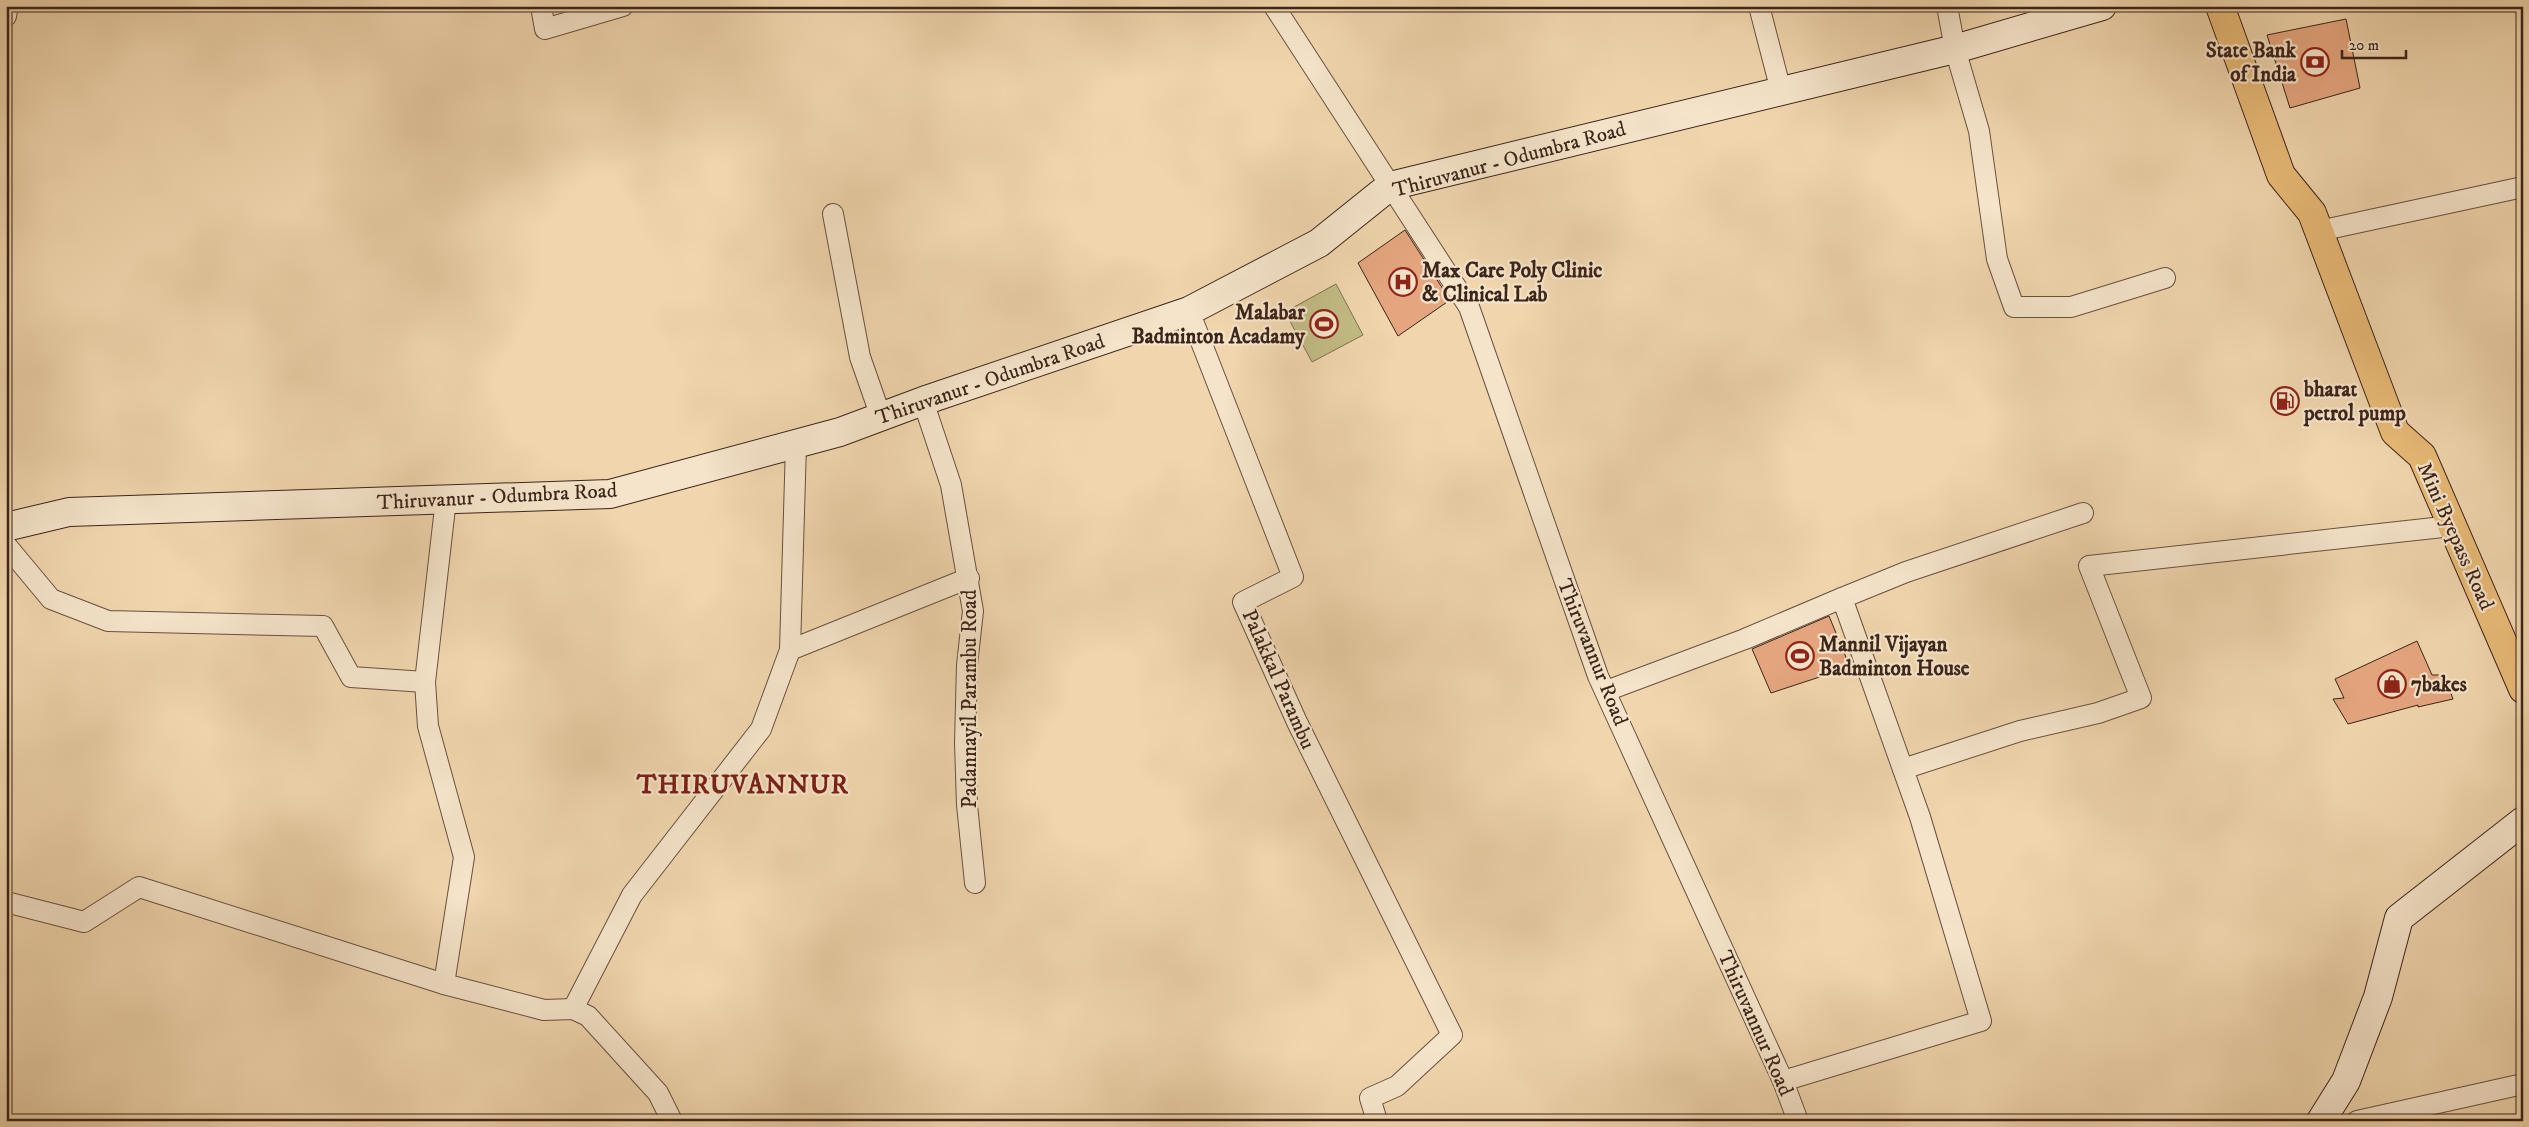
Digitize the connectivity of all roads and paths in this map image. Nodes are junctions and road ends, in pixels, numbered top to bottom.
1 (8, 6) edge
2 (541, 6) edge
3 (622, 6) edge
4 (1274, 6) edge
5 (1759, 6) edge
6 (1947, 6) edge
7 (2102, 6) edge
8 (2220, 6) edge
9 (6, 16) edge
10 (1955, 49) junction
11 (1780, 91) junction
12 (1390, 186) junction
13 (2523, 186) edge
14 (833, 214) dead end
15 (2319, 231) junction
16 (2165, 278) dead end
17 (1189, 311) junction
18 (923, 401) junction
19 (881, 417) junction
20 (796, 444) junction
21 (446, 499) junction
22 (2083, 513) dead end
23 (2452, 526) junction
24 (6, 527) edge
25 (6, 545) edge
26 (969, 578) junction
27 (1842, 598) junction
28 (790, 650) junction
29 (425, 682) junction
30 (2523, 688) edge
31 (1606, 691) junction
32 (1903, 769) junction
33 (2523, 821) edge
34 (975, 883) dead end
35 (6, 902) edge
36 (444, 984) junction
37 (573, 1010) junction
38 (1783, 1081) junction
39 (2523, 1084) edge
40 (672, 1121) edge
41 (1377, 1121) edge
42 (1798, 1121) edge
43 (2321, 1121) edge
44 (2357, 1121) edge

1 - 9 street
2 - 3 street
4 - 12 street, Thiruvannur Road
5 - 11 street
6 - 10 street
7 - 10 main road, Thiruvanur - Odumbra Road
8 - 15 main road, Mini Byepass Road
10 - 11 main road, Thiruvanur - Odumbra Road
10 - 16 street
11 - 12 main road, Thiruvanur - Odumbra Road
12 - 17 main road, Thiruvanur - Odumbra Road
12 - 31 street, Thiruvannur Road
13 - 15 street
14 - 19 street
15 - 23 main road, Mini Byepass Road
17 - 18 main road, Thiruvanur - Odumbra Road
17 - 41 street, Palakkal Parambu
18 - 19 main road, Thiruvanur - Odumbra Road
18 - 26 street, Padannayil Parambu Road
19 - 20 main road, Thiruvanur - Odumbra Road
20 - 21 main road, Thiruvanur - Odumbra Road
20 - 28 street
21 - 24 main road, Thiruvanur - Odumbra Road
21 - 29 street
22 - 27 street
23 - 30 main road, Mini Byepass Road
23 - 32 street
25 - 29 street
26 - 28 street
26 - 34 street, Padannayil Parambu Road
27 - 31 street
27 - 32 street
28 - 37 street
29 - 36 street
31 - 38 street, Thiruvannur Road
32 - 38 street
33 - 43 main road
35 - 36 street
36 - 37 street
37 - 40 street
38 - 42 street, Thiruvannur Road
39 - 44 street

